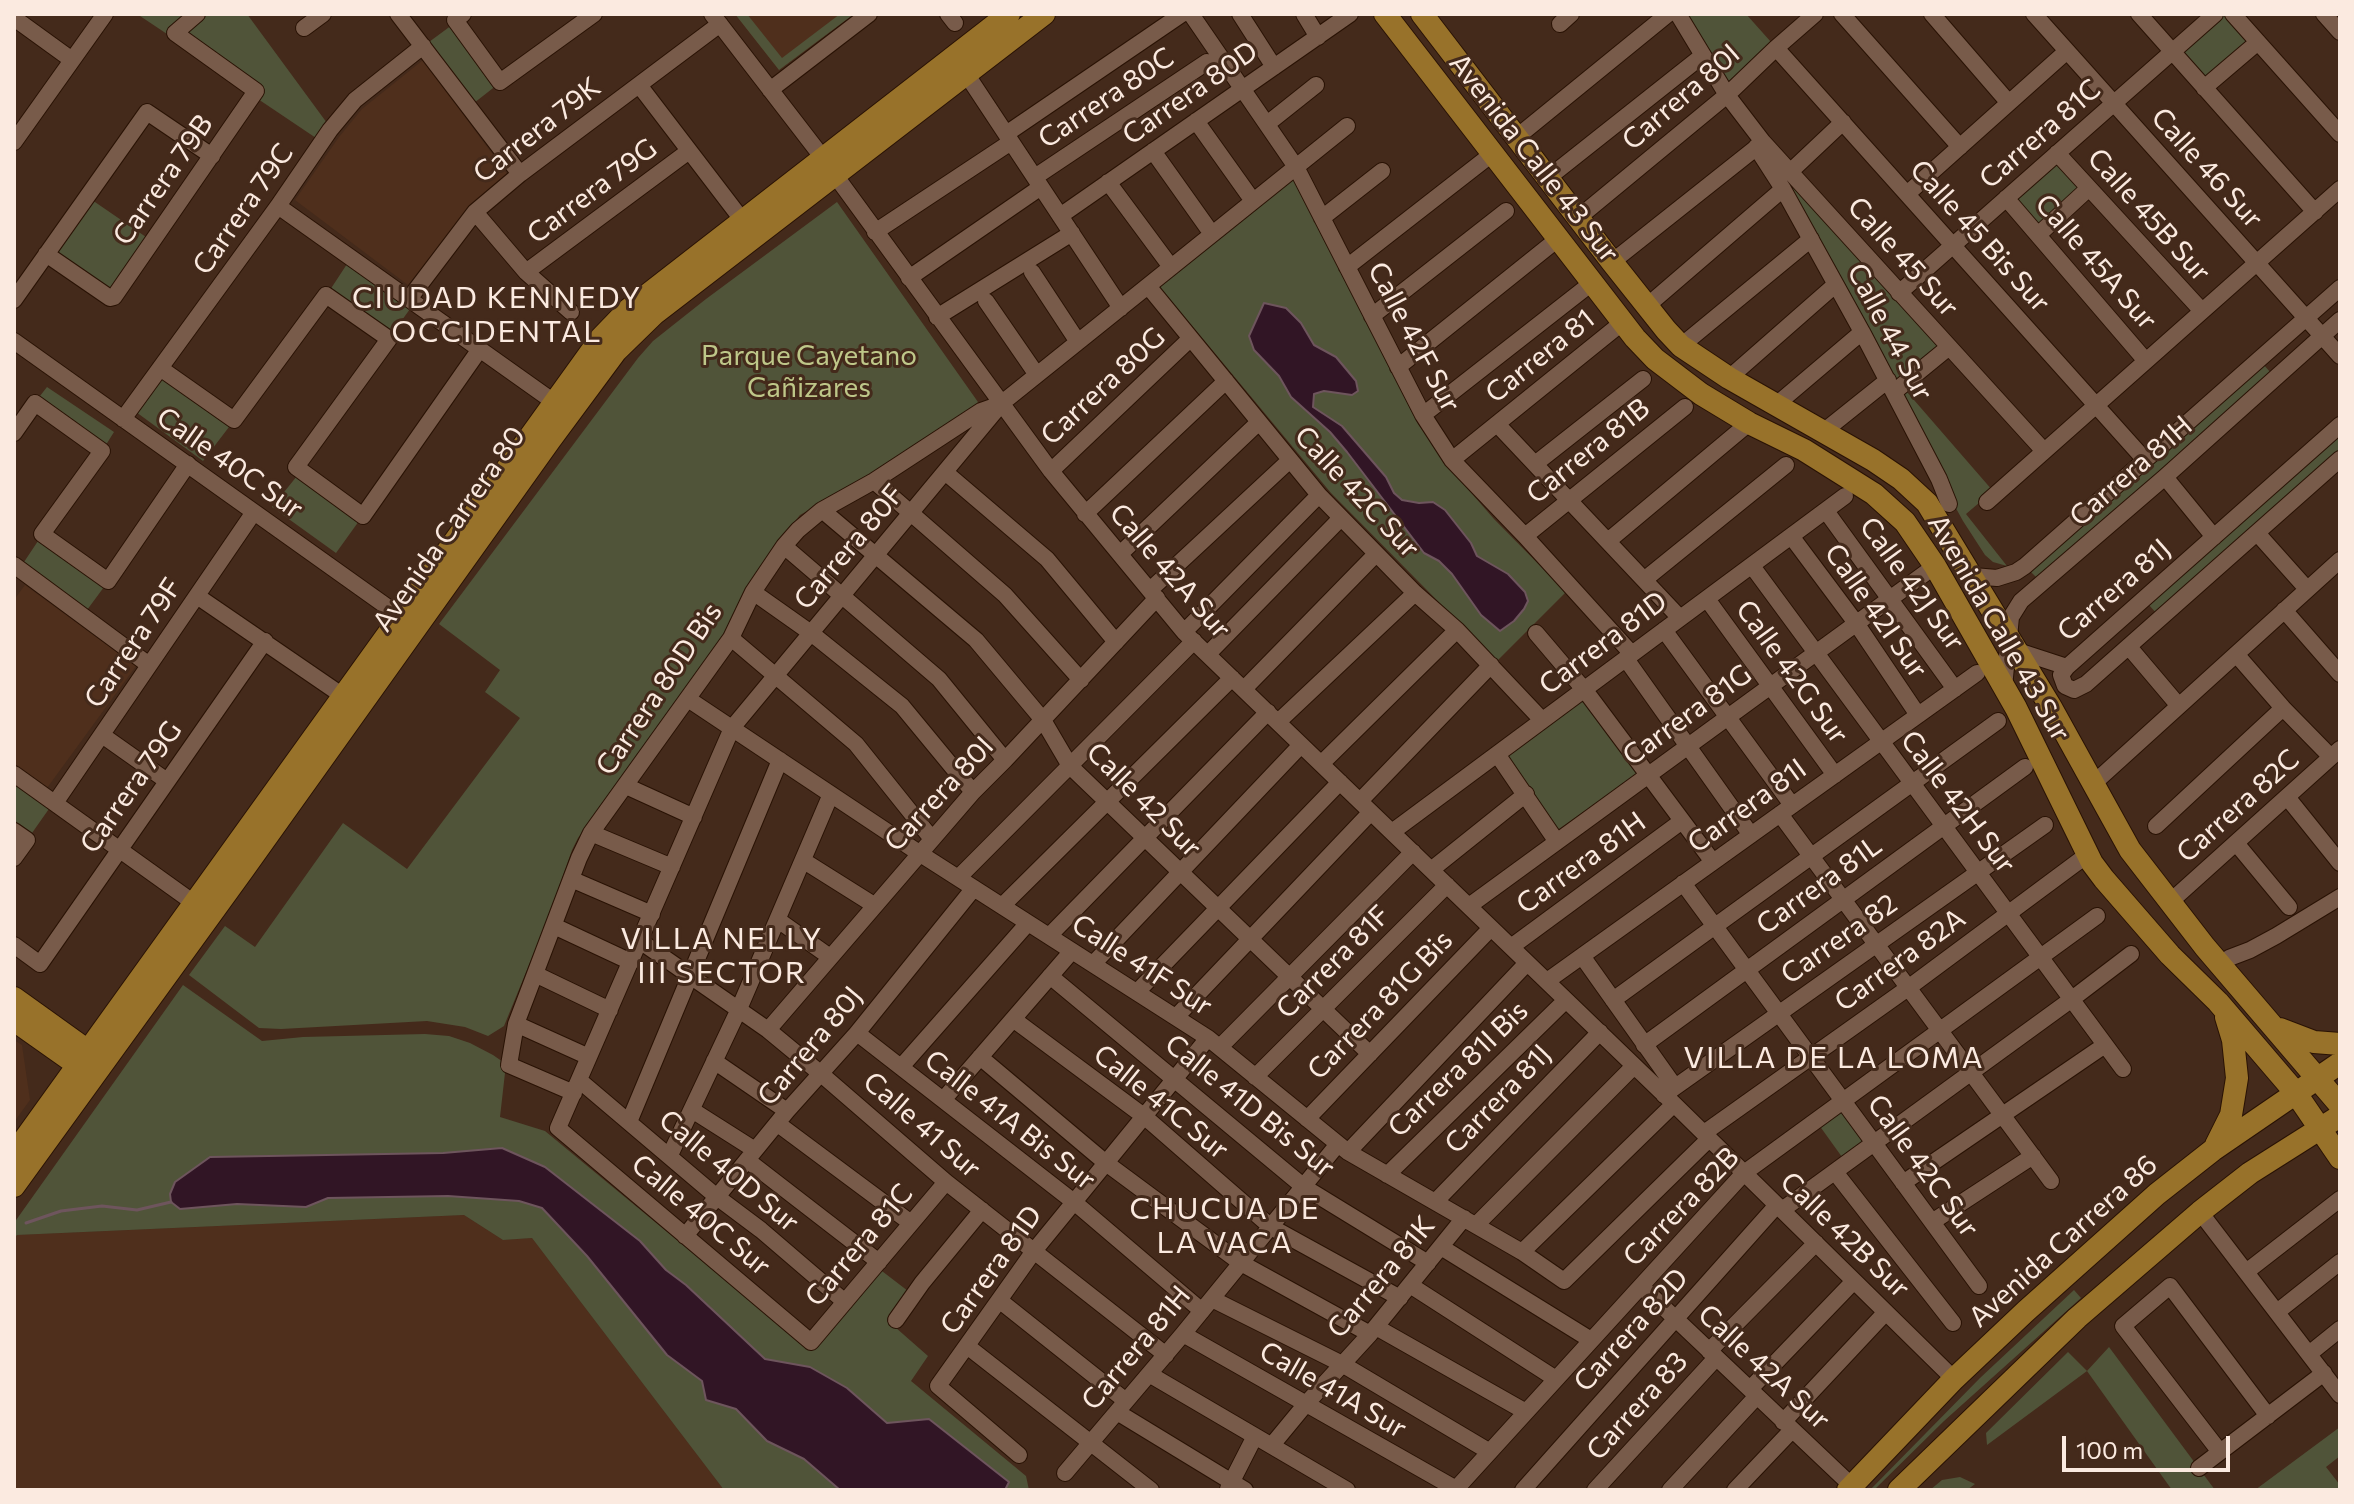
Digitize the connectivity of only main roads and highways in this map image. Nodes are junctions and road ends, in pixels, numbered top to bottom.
1 (1009, 14) edge
2 (1044, 14) edge
3 (1385, 14) edge
4 (1422, 14) edge
5 (828, 166) junction
6 (1997, 616) junction
7 (408, 621) junction
8 (1967, 623) junction
9 (2170, 902) junction
10 (2170, 955) junction
11 (14, 998) edge
12 (2218, 1002) junction
13 (14, 1020) edge
14 (2234, 1021) junction
15 (2275, 1027) junction
16 (2340, 1044) edge
17 (2340, 1063) edge
18 (90, 1064) junction
19 (2317, 1077) junction
20 (2295, 1092) junction
21 (2340, 1105) edge
22 (2340, 1116) edge
23 (2320, 1128) junction
24 (2213, 1150) junction
25 (14, 1154) edge
26 (2340, 1158) edge
27 (14, 1186) edge
28 (1850, 1488) edge
29 (1899, 1490) edge

1 - 5 main road, Avenida Carrera 80
2 - 5 main road, Avenida Carrera 80
3 - 8 main road, Avenida Calle 43 Sur
4 - 6 main road, Avenida Calle 43 Sur
5 - 7 main road, Avenida Carrera 80
5 - 7 main road, Avenida Carrera 80
6 - 8 main road
6 - 9 main road, Avenida Calle 43 Sur
7 - 18 main road, Avenida Carrera 80
7 - 18 main road, Avenida Carrera 80
8 - 10 main road, Avenida Calle 43 Sur
9 - 10 main road
9 - 15 main road, Avenida Calle 43 Sur
10 - 12 main road, Avenida Calle 43 Sur
11 - 18 main road
12 - 14 main road, Avenida Calle 43 Sur
12 - 24 main road
13 - 18 main road
14 - 15 main road
14 - 20 main road, Avenida Calle 43 Sur
15 - 16 main road
15 - 19 main road, Avenida Calle 43 Sur
17 - 19 main road, Avenida Carrera 86
18 - 25 main road, Avenida Carrera 80
18 - 27 main road, Avenida Carrera 80
19 - 20 main road, Avenida Carrera 86
19 - 21 main road, Avenida Calle 43 Sur
20 - 23 main road, Avenida Calle 43 Sur
20 - 24 main road, Avenida Carrera 86
22 - 23 main road
23 - 26 main road, Avenida Calle 43 Sur
23 - 29 main road
24 - 28 main road, Avenida Carrera 86

